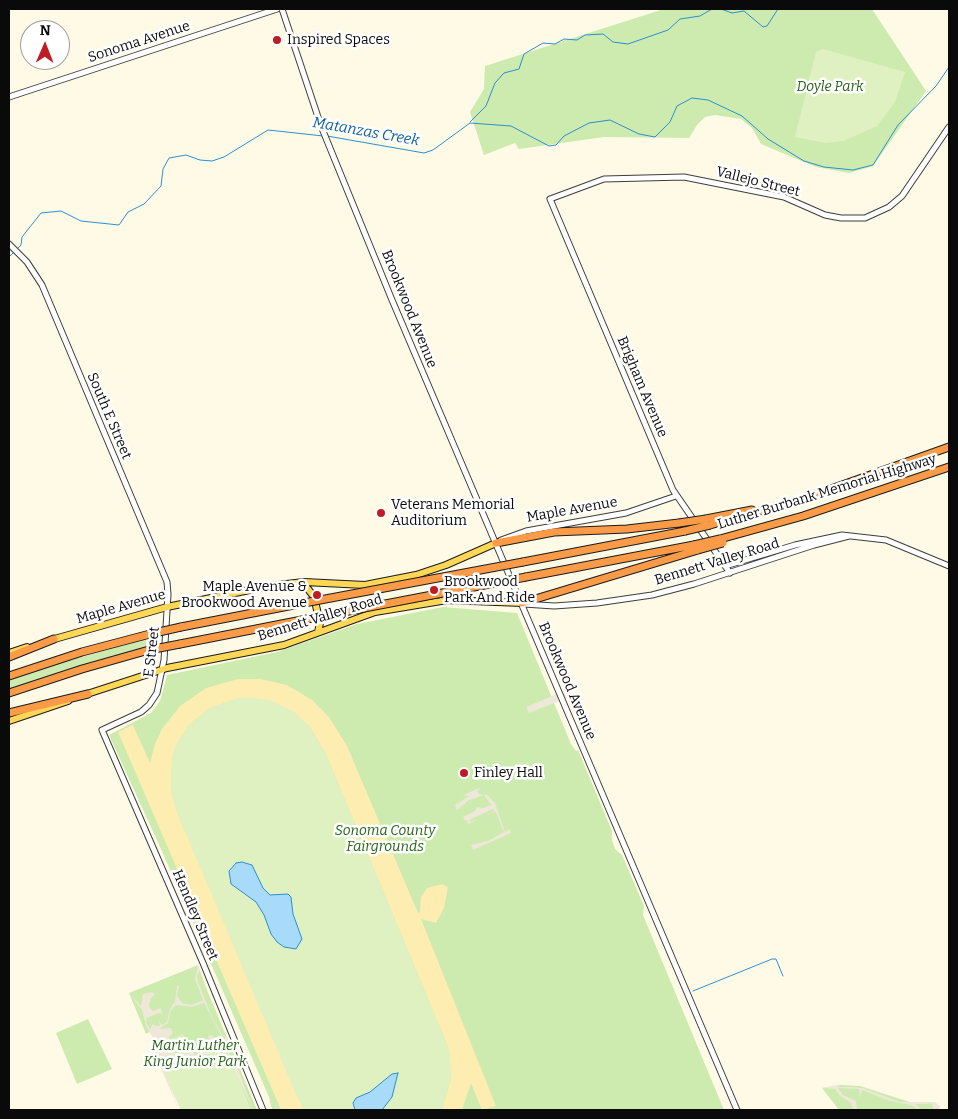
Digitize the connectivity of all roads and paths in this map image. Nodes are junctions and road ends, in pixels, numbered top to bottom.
1 (277, 9) edge
2 (282, 9) edge
3 (9, 97) edge
4 (949, 127) edge
5 (550, 200) joint
6 (9, 244) edge
7 (949, 448) edge
8 (949, 467) edge
9 (676, 496) junction
10 (708, 522) junction
11 (849, 536) junction
12 (496, 543) junction
13 (696, 548) junction
14 (725, 566) junction
15 (949, 566) edge
16 (730, 573) junction
17 (298, 583) junction
18 (522, 603) junction
19 (167, 606) junction
20 (318, 632) junction
21 (54, 639) junction
22 (9, 653) edge
23 (9, 657) edge
24 (163, 670) junction
25 (9, 676) edge
26 (9, 693) edge
27 (88, 694) junction
28 (9, 714) edge
29 (9, 722) edge
30 (102, 730) joint
31 (263, 1110) edge
32 (737, 1110) edge

1 - 3 street, Sonoma Avenue
2 - 12 street, Brookwood Avenue
4 - 5 street, Vallejo Street
5 - 9 street, Brigham Avenue
6 - 19 street, South E Street
7 - 10 highway, Luther Burbank Memorial Highway
8 - 13 highway, Luther Burbank Memorial Highway, bridge
9 - 12 street, Maple Avenue
9 - 14 street, Brigham Avenue
10 - 12 highway, bridge
10 - 25 highway, Luther Burbank Memorial Highway, bridge
11 - 14 street, Bennett Valley Road
11 - 15 street, Bennett Valley Road
11 - 16 street, Bennett Valley Road
12 - 17 main road, Maple Avenue
12 - 18 street, Brookwood Avenue
13 - 18 highway
13 - 26 highway, Luther Burbank Memorial Highway, bridge
14 - 16 street, Brigham Avenue
16 - 18 street, Bennett Valley Road
17 - 19 main road, Maple Avenue
17 - 20 main road
18 - 20 main road, Bennett Valley Road
18 - 32 street, Brookwood Avenue
19 - 21 main road, Maple Avenue
19 - 24 street, E Street
20 - 24 main road, Bennett Valley Road
21 - 22 main road, Maple Avenue
21 - 23 highway
24 - 27 main road, Bennett Valley Road
24 - 30 street, E Street
27 - 28 highway
27 - 29 main road, Bennett Valley Road
30 - 31 street, Hendley Street

